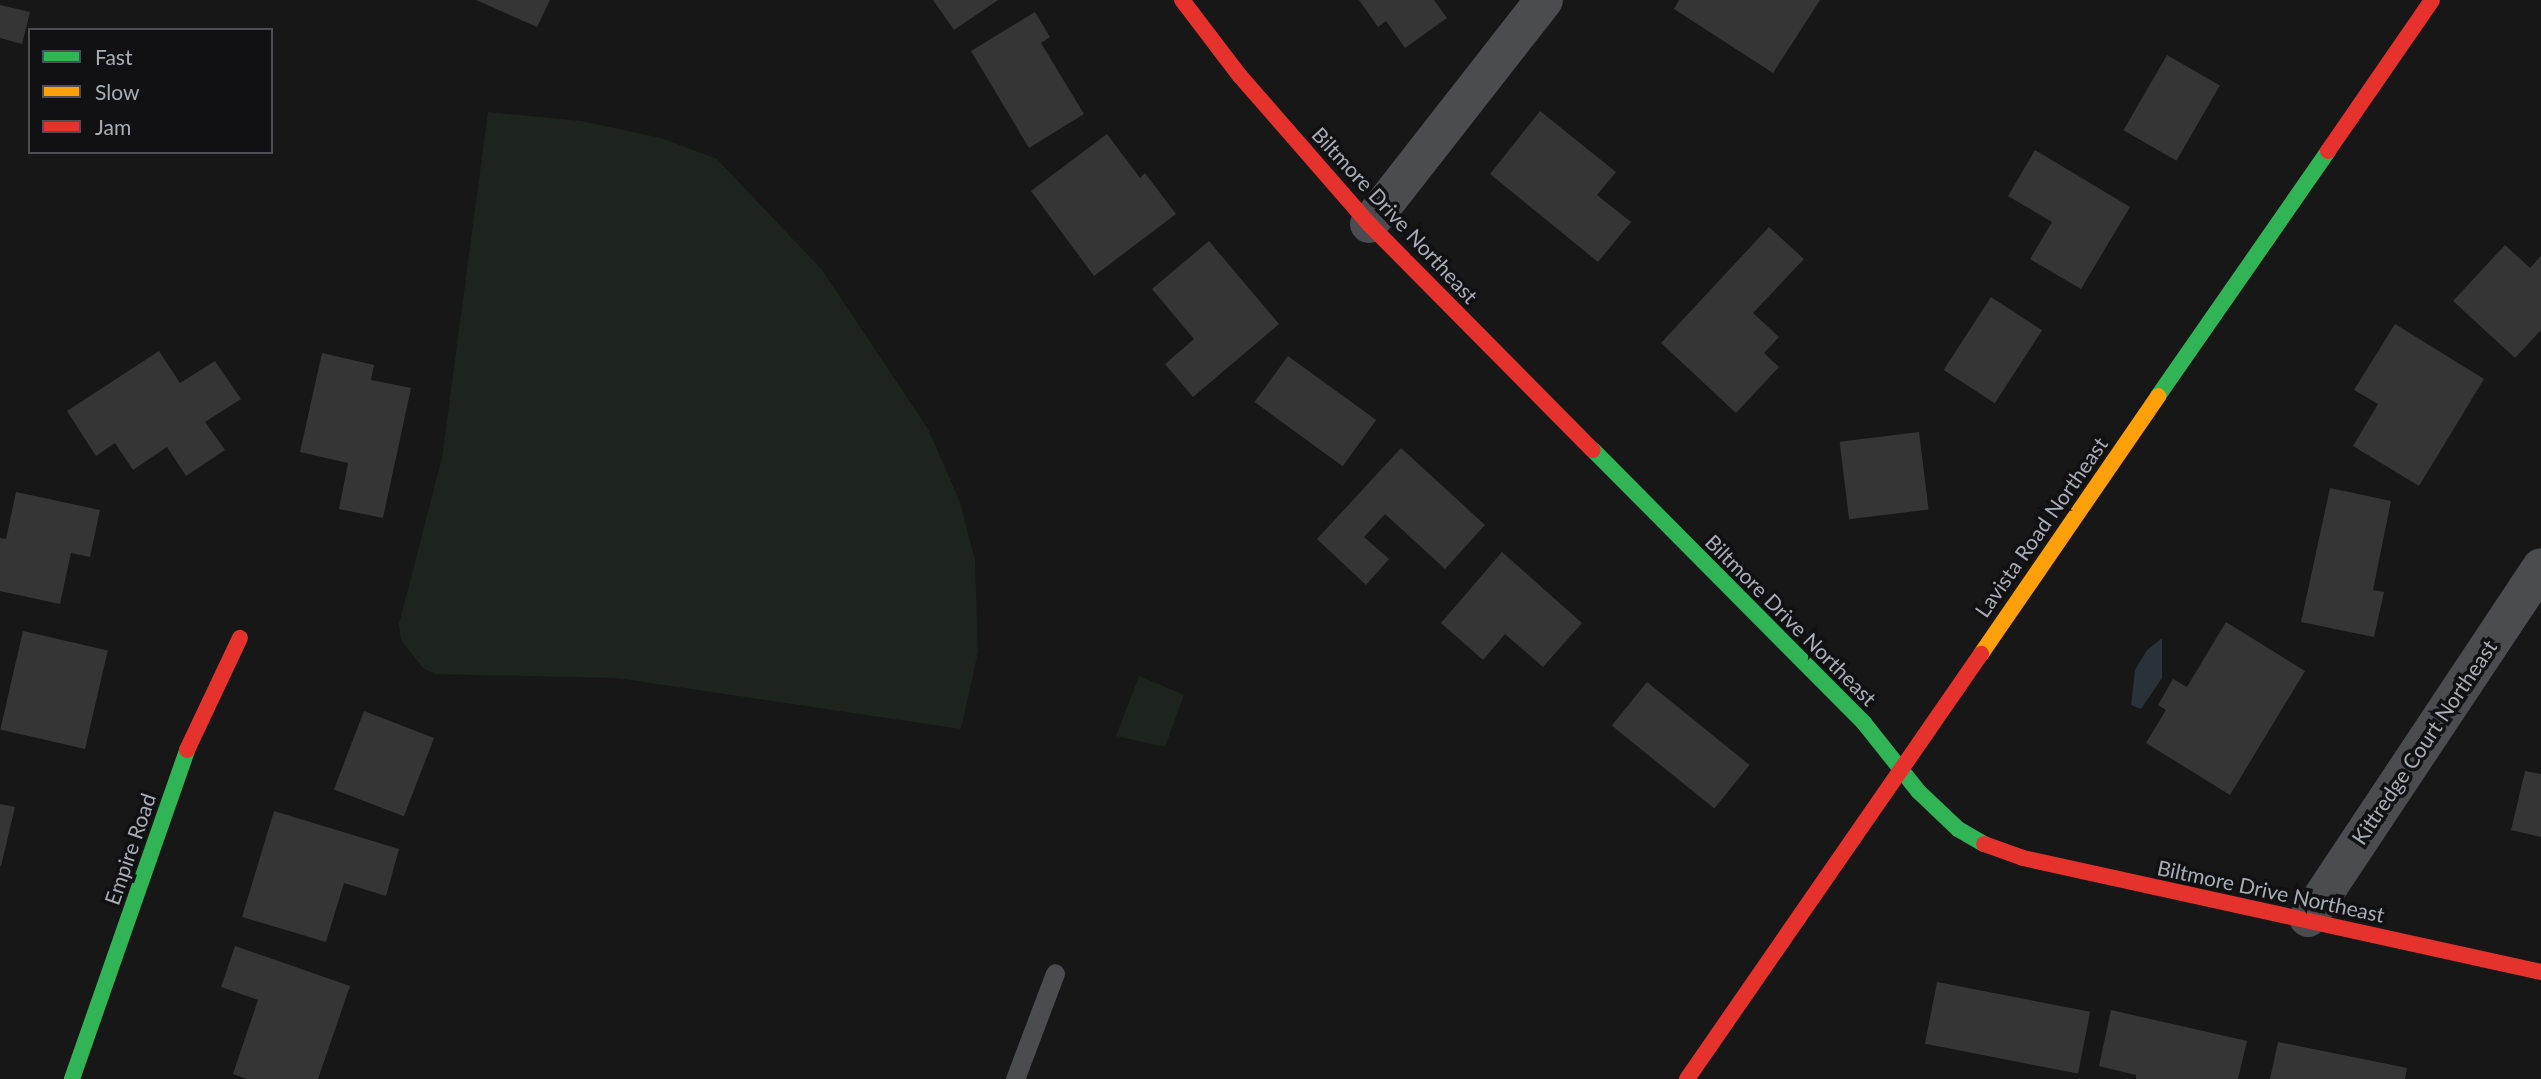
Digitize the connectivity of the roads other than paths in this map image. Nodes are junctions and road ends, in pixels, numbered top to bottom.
1 (1182, 0) edge
2 (1544, 0) edge
3 (2432, 0) edge
4 (1369, 224) junction
5 (2541, 567) edge
6 (240, 638) dead end
7 (1899, 768) junction
8 (2308, 919) junction
9 (2541, 972) edge
10 (1055, 973) dead end
11 (72, 1079) edge
12 (1015, 1079) edge
13 (1687, 1079) edge

1 - 4 street, Biltmore Drive Northeast
2 - 4 street
3 - 7 street, Lavista Road Northeast
4 - 7 street, Biltmore Drive Northeast
5 - 8 street, Kittredge Court Northeast
6 - 11 street, Empire Road
7 - 8 street, Biltmore Drive Northeast
7 - 13 street, Lavista Road Northeast
8 - 9 street, Biltmore Drive Northeast
10 - 12 lane

